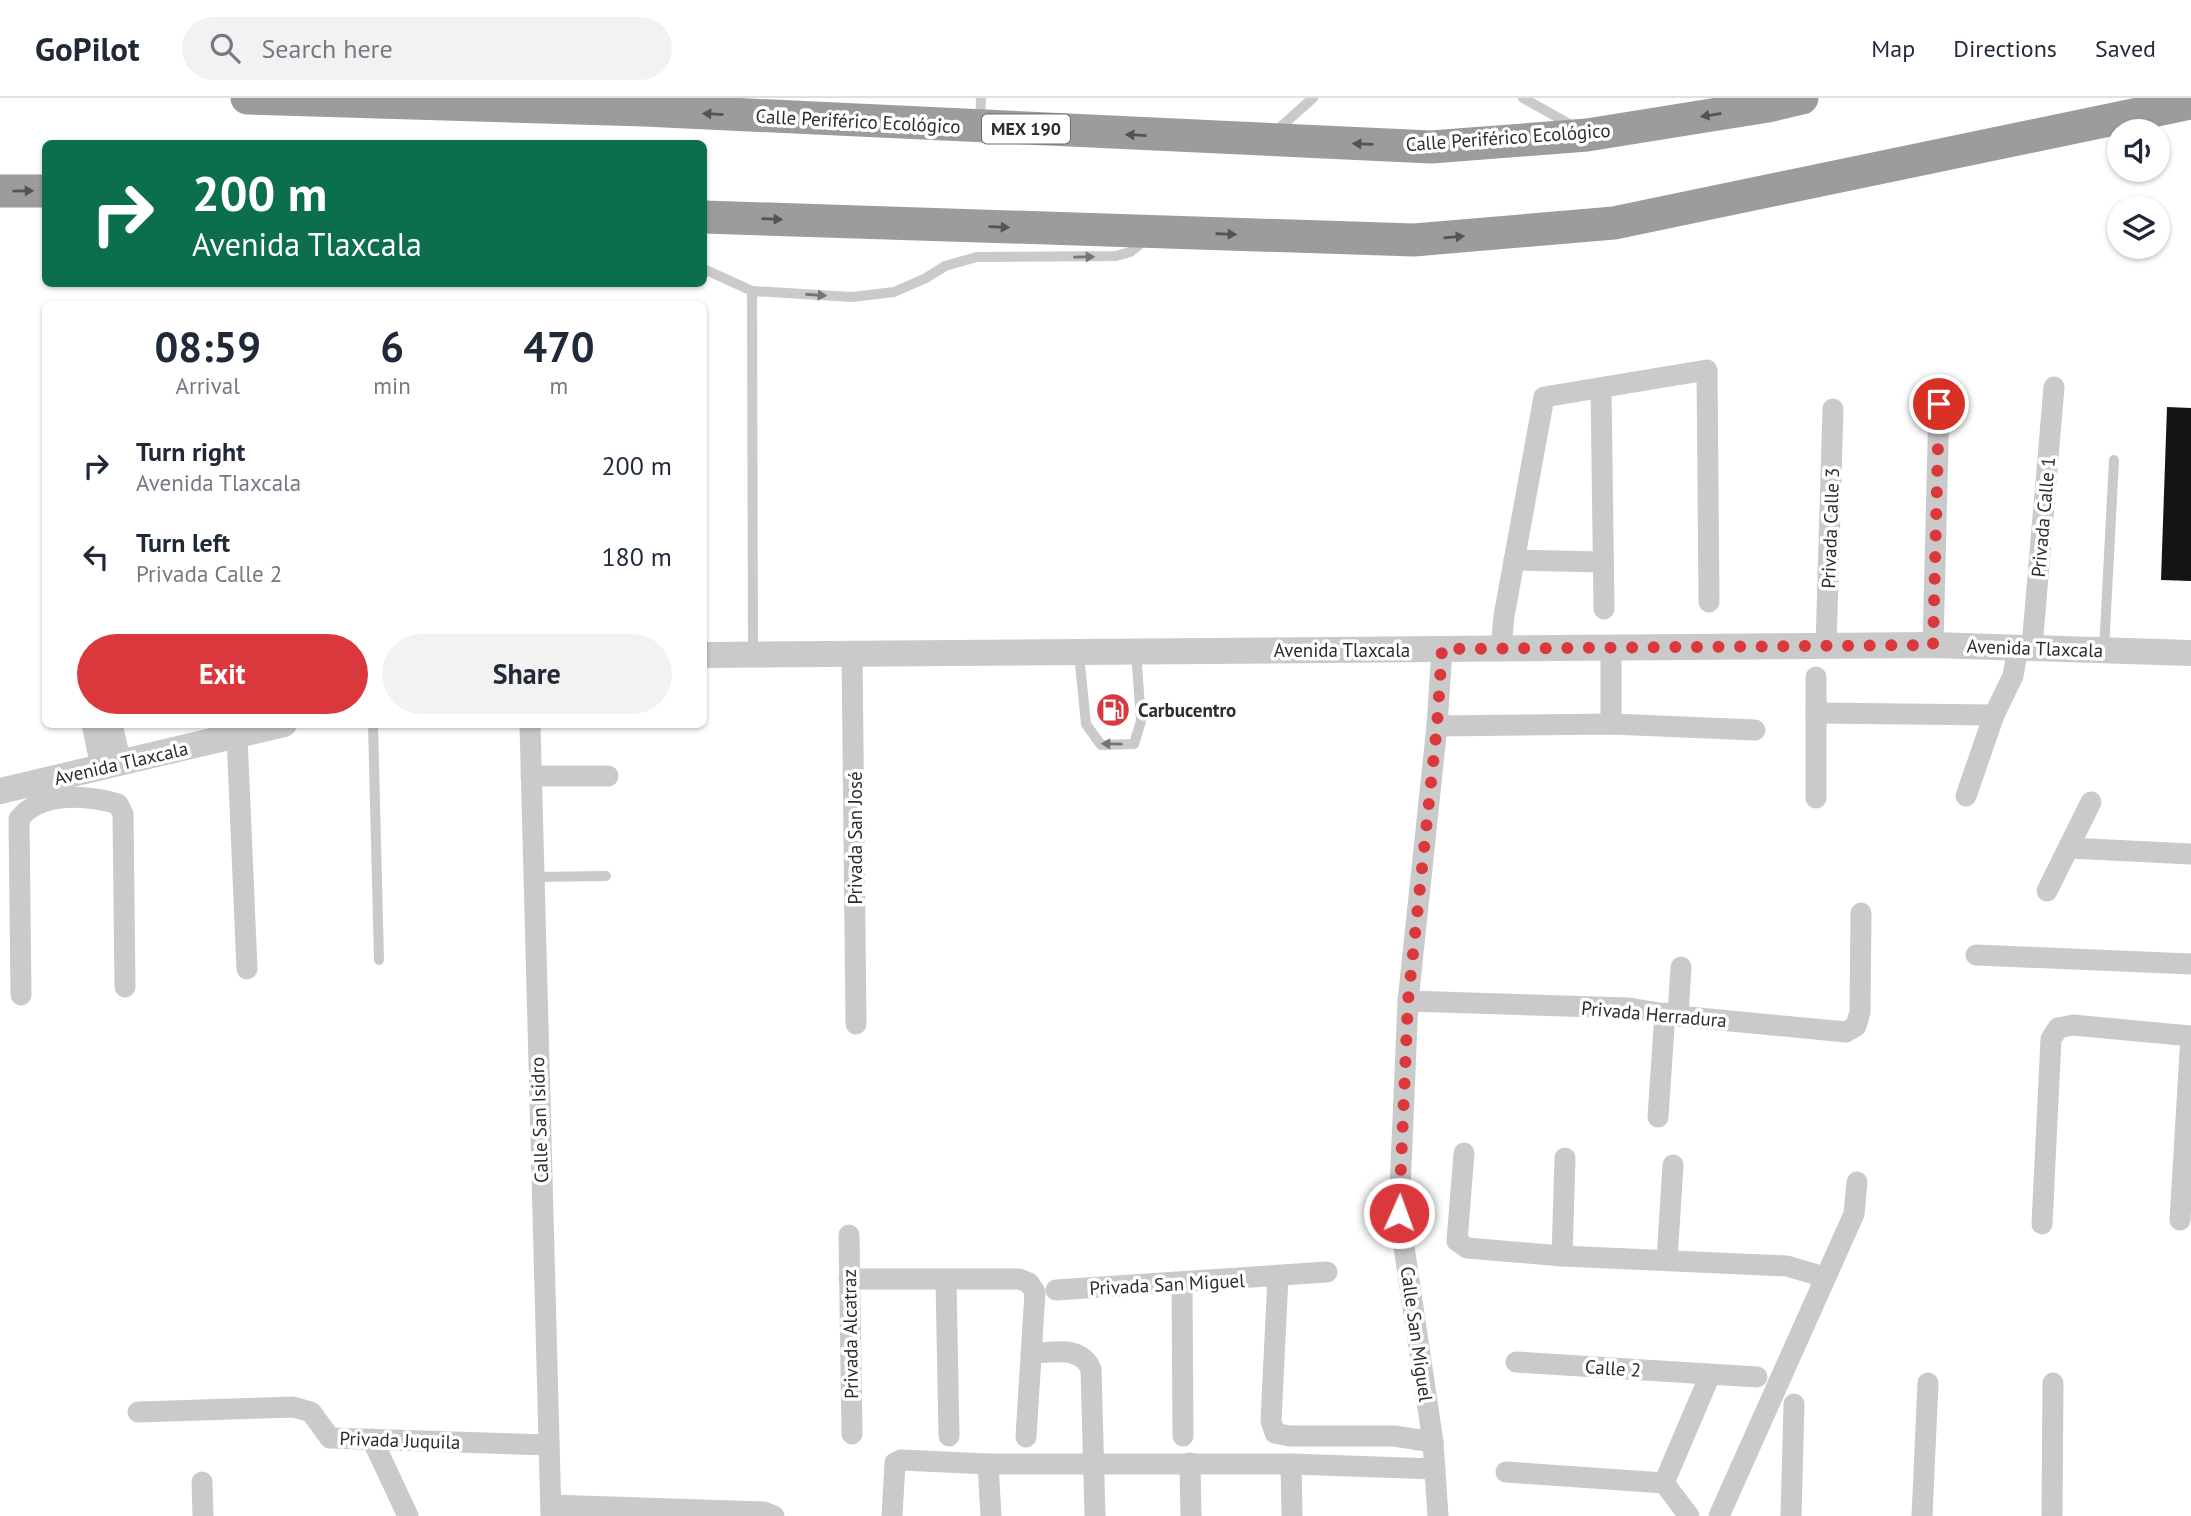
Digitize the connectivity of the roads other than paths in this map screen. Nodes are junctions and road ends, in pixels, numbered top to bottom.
1 (247, 98) edge
2 (1313, 98) edge
3 (1522, 98) edge
4 (1802, 98) edge
5 (1761, 102) edge
6 (2191, 103) edge
7 (981, 113) edge
8 (1587, 135) junction
9 (1265, 140) junction
10 (0, 191) edge
11 (42, 191) edge
12 (707, 217) edge
13 (1157, 232) junction
14 (707, 270) edge
15 (752, 291) junction
16 (2054, 387) dead end
17 (1601, 388) junction
18 (1939, 404) dead end
19 (1833, 409) dead end
20 (2114, 460) dead end
21 (1514, 560) junction
22 (1603, 562) junction
23 (1709, 602) dead end
24 (1604, 609) dead end
25 (1933, 645) junction
26 (1826, 646) junction
27 (2025, 647) junction
28 (1442, 649) junction
29 (1501, 649) junction
30 (2104, 650) junction
31 (1079, 651) junction
32 (1136, 651) junction
33 (852, 652) junction
34 (2191, 653) edge
35 (753, 654) junction
36 (707, 655) edge
37 (1611, 659) junction
38 (1816, 677) dead end
39 (1816, 713) junction
40 (1994, 715) junction
41 (1611, 724) junction
42 (1437, 726) junction
43 (91, 728) edge
44 (110, 728) edge
45 (268, 728) edge
46 (373, 728) edge
47 (530, 728) edge
48 (1755, 730) dead end
49 (237, 736) junction
50 (531, 776) junction
51 (608, 776) dead end
52 (82, 782) junction
53 (0, 791) edge
54 (1966, 796) dead end
55 (1816, 798) dead end
56 (2091, 802) dead end
57 (2069, 848) junction
58 (2191, 854) edge
59 (606, 876) dead end
60 (533, 877) junction
61 (2047, 891) dead end
62 (1861, 913) dead end
63 (1976, 955) dead end
64 (379, 960) dead end
65 (2191, 964) edge
66 (1681, 967) dead end
67 (247, 970) dead end
68 (125, 987) dead end
69 (21, 995) dead end
70 (1408, 1001) junction
71 (1672, 1015) junction
72 (856, 1024) dead end
73 (2191, 1036) edge
74 (1658, 1117) dead end
75 (1464, 1153) dead end
76 (1565, 1158) dead end
77 (1672, 1165) dead end
78 (1857, 1182) dead end
79 (2180, 1220) dead end
80 (2042, 1224) dead end
81 (849, 1235) dead end
82 (1562, 1256) junction
83 (1667, 1260) junction
84 (1327, 1272) dead end
85 (1278, 1277) junction
86 (1824, 1277) junction
87 (849, 1279) junction
88 (946, 1281) junction
89 (1182, 1284) junction
90 (1045, 1292) junction
91 (1031, 1353) junction
92 (1516, 1362) dead end
93 (1710, 1374) junction
94 (1756, 1377) dead end
95 (1928, 1383) dead end
96 (2053, 1383) dead end
97 (1794, 1404) dead end
98 (138, 1412) dead end
99 (852, 1434) dead end
100 (949, 1436) dead end
101 (1183, 1436) dead end
102 (1026, 1437) dead end
103 (372, 1439) junction
104 (1433, 1442) junction
105 (549, 1446) junction
106 (1190, 1463) junction
107 (988, 1464) junction
108 (1094, 1464) junction
109 (1291, 1464) junction
110 (1435, 1469) junction
111 (1506, 1472) dead end
112 (202, 1482) dead end
113 (1664, 1483) junction
114 (551, 1511) edge
115 (203, 1516) edge
116 (408, 1516) edge
117 (774, 1516) edge
118 (892, 1516) edge
119 (991, 1516) edge
120 (1095, 1516) edge
121 (1191, 1516) edge
122 (1292, 1516) edge
123 (1438, 1516) edge
124 (1689, 1516) edge
125 (1719, 1516) edge
126 (1791, 1516) edge
127 (1922, 1516) edge
128 (2052, 1516) edge

7 -> 1 highway, Calle Periférico Ecológico / MEX 190
2 - 9 lane
3 - 8 lane
4 - 5 highway, Calle Periférico Ecológico / MEX 190
5 -> 8 highway, Calle Periférico Ecológico / MEX 190
13 -> 6 highway
9 -> 7 highway, Calle Periférico Ecológico / MEX 190
8 -> 9 highway, Calle Periférico Ecológico / MEX 190
10 -> 11 highway
12 -> 13 highway
15 -> 13 lane
14 - 15 lane
15 - 35 lane
16 - 27 street, Privada Calle 1
17 - 21 street
17 - 22 street
17 - 23 street
18 - 25 street
19 - 26 street, Privada Calle 3
20 - 30 lane
21 - 22 street
21 - 29 street
22 - 24 street
25 - 26 street, Avenida Tlaxcala
25 - 27 street, Avenida Tlaxcala
26 - 37 street, Avenida Tlaxcala
27 - 30 street, Avenida Tlaxcala
27 - 40 street, Privada Calle 1
28 - 29 street, Avenida Tlaxcala
28 - 32 street, Avenida Tlaxcala
28 - 42 street, Calle San Miguel
29 - 37 street, Avenida Tlaxcala
30 - 34 street, Avenida Tlaxcala
31 - 32 street, Avenida Tlaxcala
32 -> 31 lane
31 - 33 street, Avenida Tlaxcala
33 - 35 street, Avenida Tlaxcala
33 - 72 street, Privada San José
35 - 36 street, Avenida Tlaxcala
37 - 41 street
38 - 39 street
39 - 40 street
39 - 55 street
40 - 54 street, Privada Calle 1
41 - 42 street
41 - 48 street
42 - 70 street, Calle San Miguel
43 - 52 street
44 - 52 street
45 - 49 street, Avenida Tlaxcala
46 - 64 lane
47 - 50 street, Calle San Isidro
49 - 52 street, Avenida Tlaxcala
49 - 67 street
50 - 51 street
50 - 60 street, Calle San Isidro
52 - 53 street, Avenida Tlaxcala
52 - 68 street
52 - 69 street
56 - 57 street
57 - 58 street
57 - 61 street
59 - 60 lane
60 - 105 street, Calle San Isidro
62 - 71 street, Privada Herradura
63 - 65 street
66 - 71 street
70 - 71 street, Privada Herradura
70 - 104 street, Calle San Miguel
71 - 74 street
73 - 79 street
73 - 80 street
75 - 82 street
76 - 82 street
77 - 83 street
78 - 86 street
81 - 87 street, Privada Alcatraz
82 - 83 street
83 - 86 street
84 - 85 street, Privada San Miguel
85 - 89 street, Privada San Miguel
85 - 104 street
86 - 125 street
87 - 88 street, Privada San Miguel
87 - 99 street, Privada Alcatraz
88 - 90 street, Privada San Miguel
88 - 100 street
89 - 90 street, Privada San Miguel
89 - 101 street
90 - 91 street
91 - 102 street
91 - 108 street
92 - 93 street, Calle 2
93 - 94 street, Calle 2
93 - 113 street
95 - 127 street
96 - 128 street
97 - 126 street
98 - 103 street, Privada Juquila
103 - 105 street, Privada Juquila
103 - 116 street
104 - 110 street, Calle San Miguel
105 - 114 street, Calle San Isidro
106 - 108 street
106 - 109 street
106 - 121 street
107 - 108 street
107 - 118 street
107 - 119 street
108 - 120 street
109 - 110 street
109 - 122 street
110 - 123 street, Calle San Miguel
111 - 113 street
112 - 115 street
113 - 124 street
114 - 117 street

